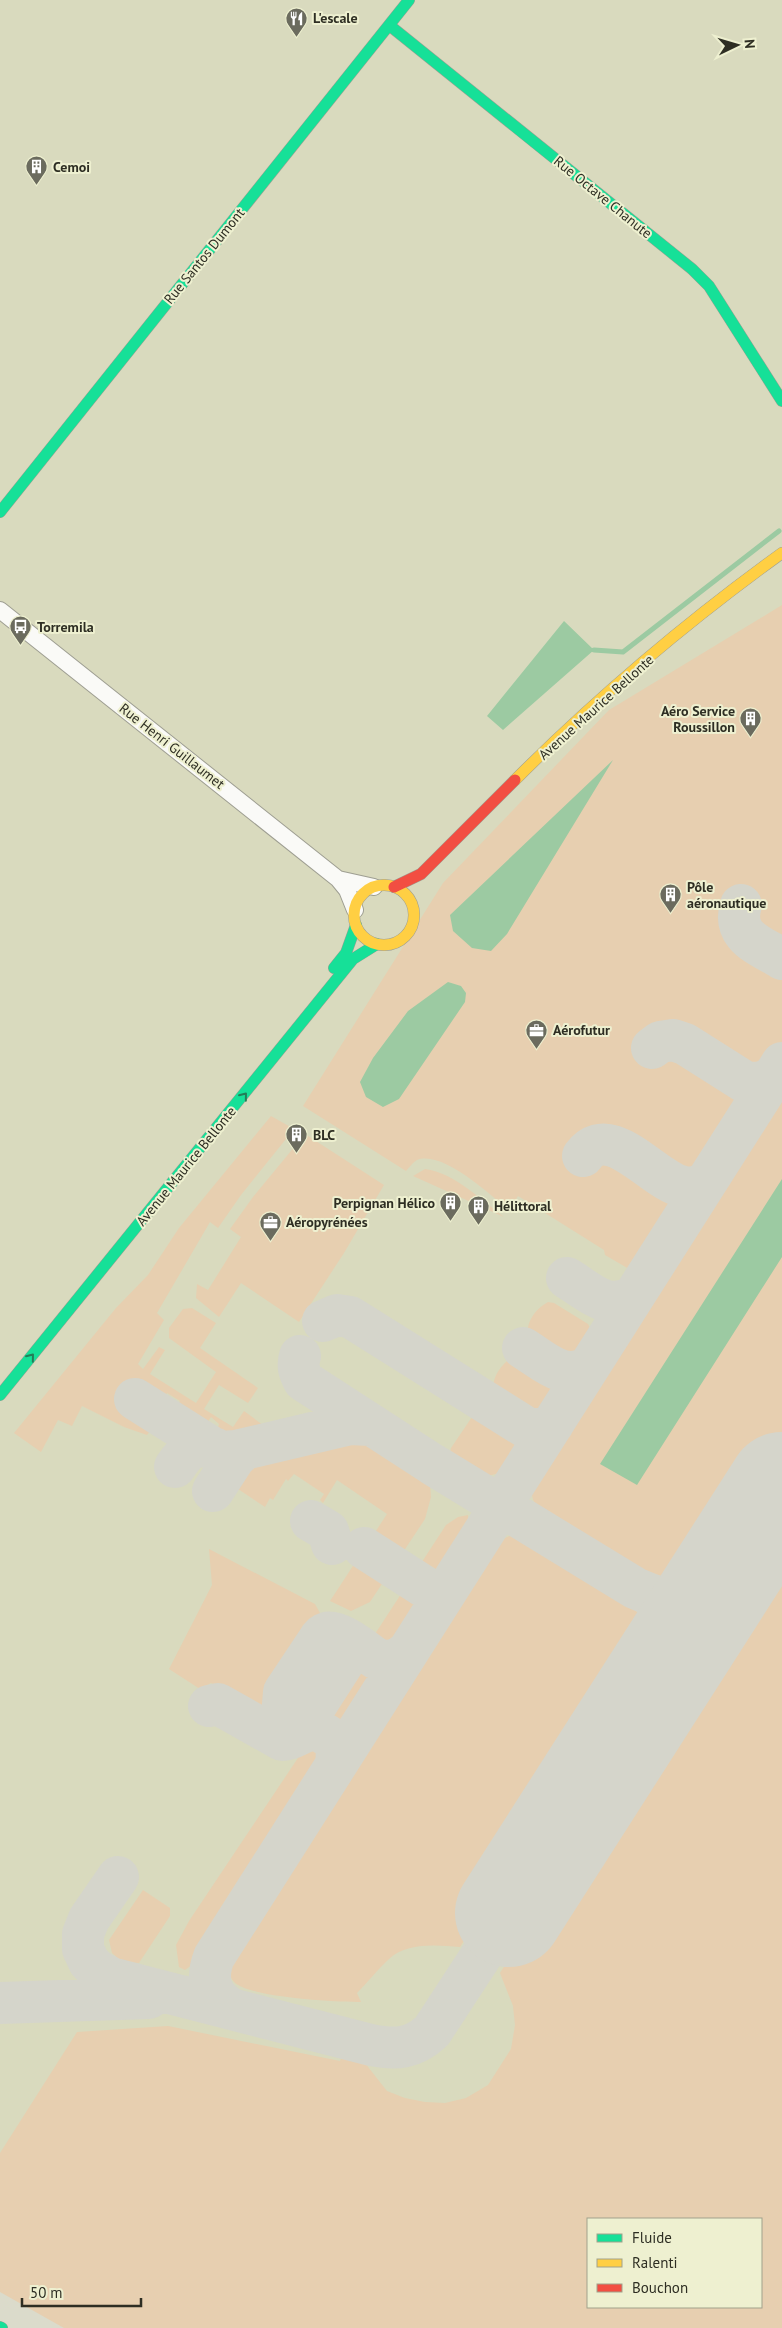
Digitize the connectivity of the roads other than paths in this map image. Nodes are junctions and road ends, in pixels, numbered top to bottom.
1 (409, 0) edge
2 (389, 25) junction
3 (782, 401) edge
4 (0, 512) edge
5 (782, 553) edge
6 (2, 610) edge
7 (421, 874) junction
8 (338, 879) junction
9 (374, 887) junction
10 (394, 887) junction
11 (412, 905) junction
12 (356, 917) junction
13 (377, 944) junction
14 (0, 1377) edge
15 (0, 1395) edge

1 - 2 street, Rue Santos Dumont
2 - 3 street, Rue Octave Chanute
2 - 4 street, Rue Santos Dumont
5 - 7 street, Avenue Maurice Bellonte
6 - 8 street, Rue Henri Guillaumet
7 - 10 street, Avenue Maurice Bellonte
7 - 11 street, Avenue Maurice Bellonte
8 - 9 street, Rue Henri Guillaumet
8 - 12 street, Rue Henri Guillaumet
9 - 10 street
9 - 12 street
10 - 11 street
11 - 13 street
12 - 13 street
12 - 14 street, Avenue Maurice Bellonte
15 -> 13 street, Avenue Maurice Bellonte

